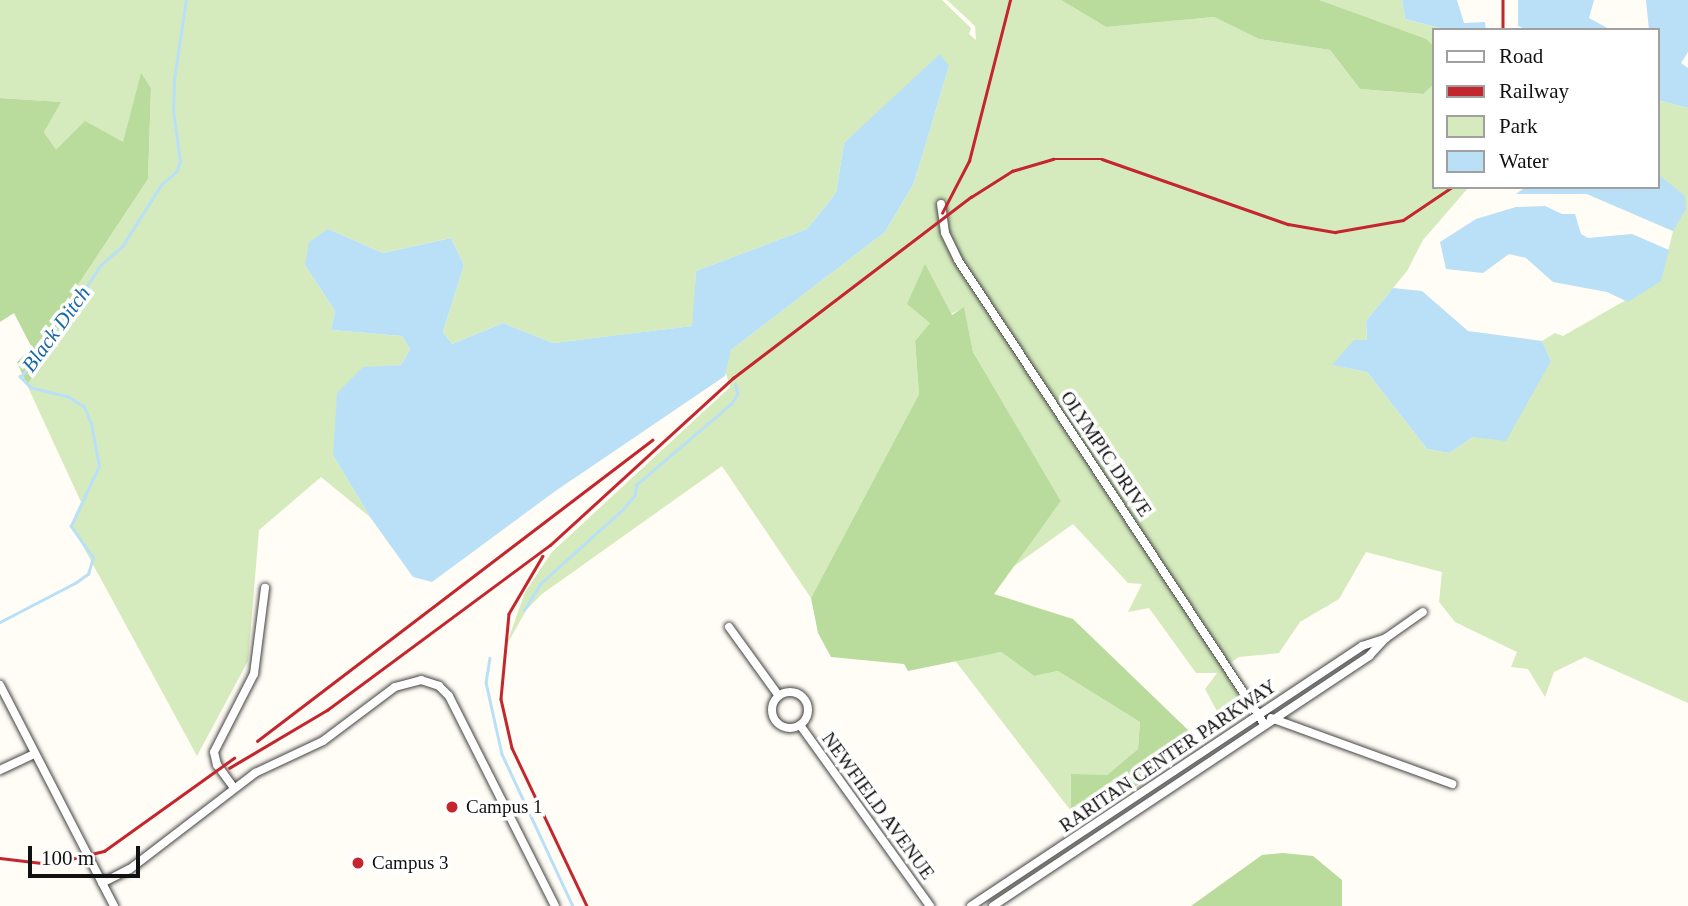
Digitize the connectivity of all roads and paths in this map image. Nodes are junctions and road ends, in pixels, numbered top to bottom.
1 (941, 204) dead end
2 (265, 588) dead end
3 (1423, 612) dead end
4 (729, 627) dead end
5 (1386, 638) junction
6 (0, 685) edge
7 (779, 696) junction
8 (1259, 715) junction
9 (1275, 719) junction
10 (800, 725) junction
11 (1265, 725) junction
12 (35, 754) junction
13 (0, 770) edge
14 (1452, 784) dead end
15 (234, 788) junction
16 (102, 883) junction
17 (114, 906) edge
18 (555, 906) edge
19 (930, 906) edge
20 (971, 906) edge
21 (993, 906) edge

1 - 8 street, OLYMPIC DRIVE
2 - 15 street
3 - 5 street, RARITAN CENTER PARKWAY
4 - 7 street, NEWFIELD AVENUE
5 - 8 street, RARITAN CENTER PARKWAY
5 - 9 street, RARITAN CENTER PARKWAY
6 - 12 street
7 - 10 street, NEWFIELD AVENUE
7 - 10 street, NEWFIELD AVENUE
8 - 9 street
8 - 11 street, OLYMPIC DRIVE
8 - 20 street, RARITAN CENTER PARKWAY
9 - 11 street, RARITAN CENTER PARKWAY
9 - 14 street
10 - 19 street, NEWFIELD AVENUE
11 - 21 street, RARITAN CENTER PARKWAY
12 - 13 street
12 - 16 street
15 - 16 street
15 - 18 street
16 - 17 street

